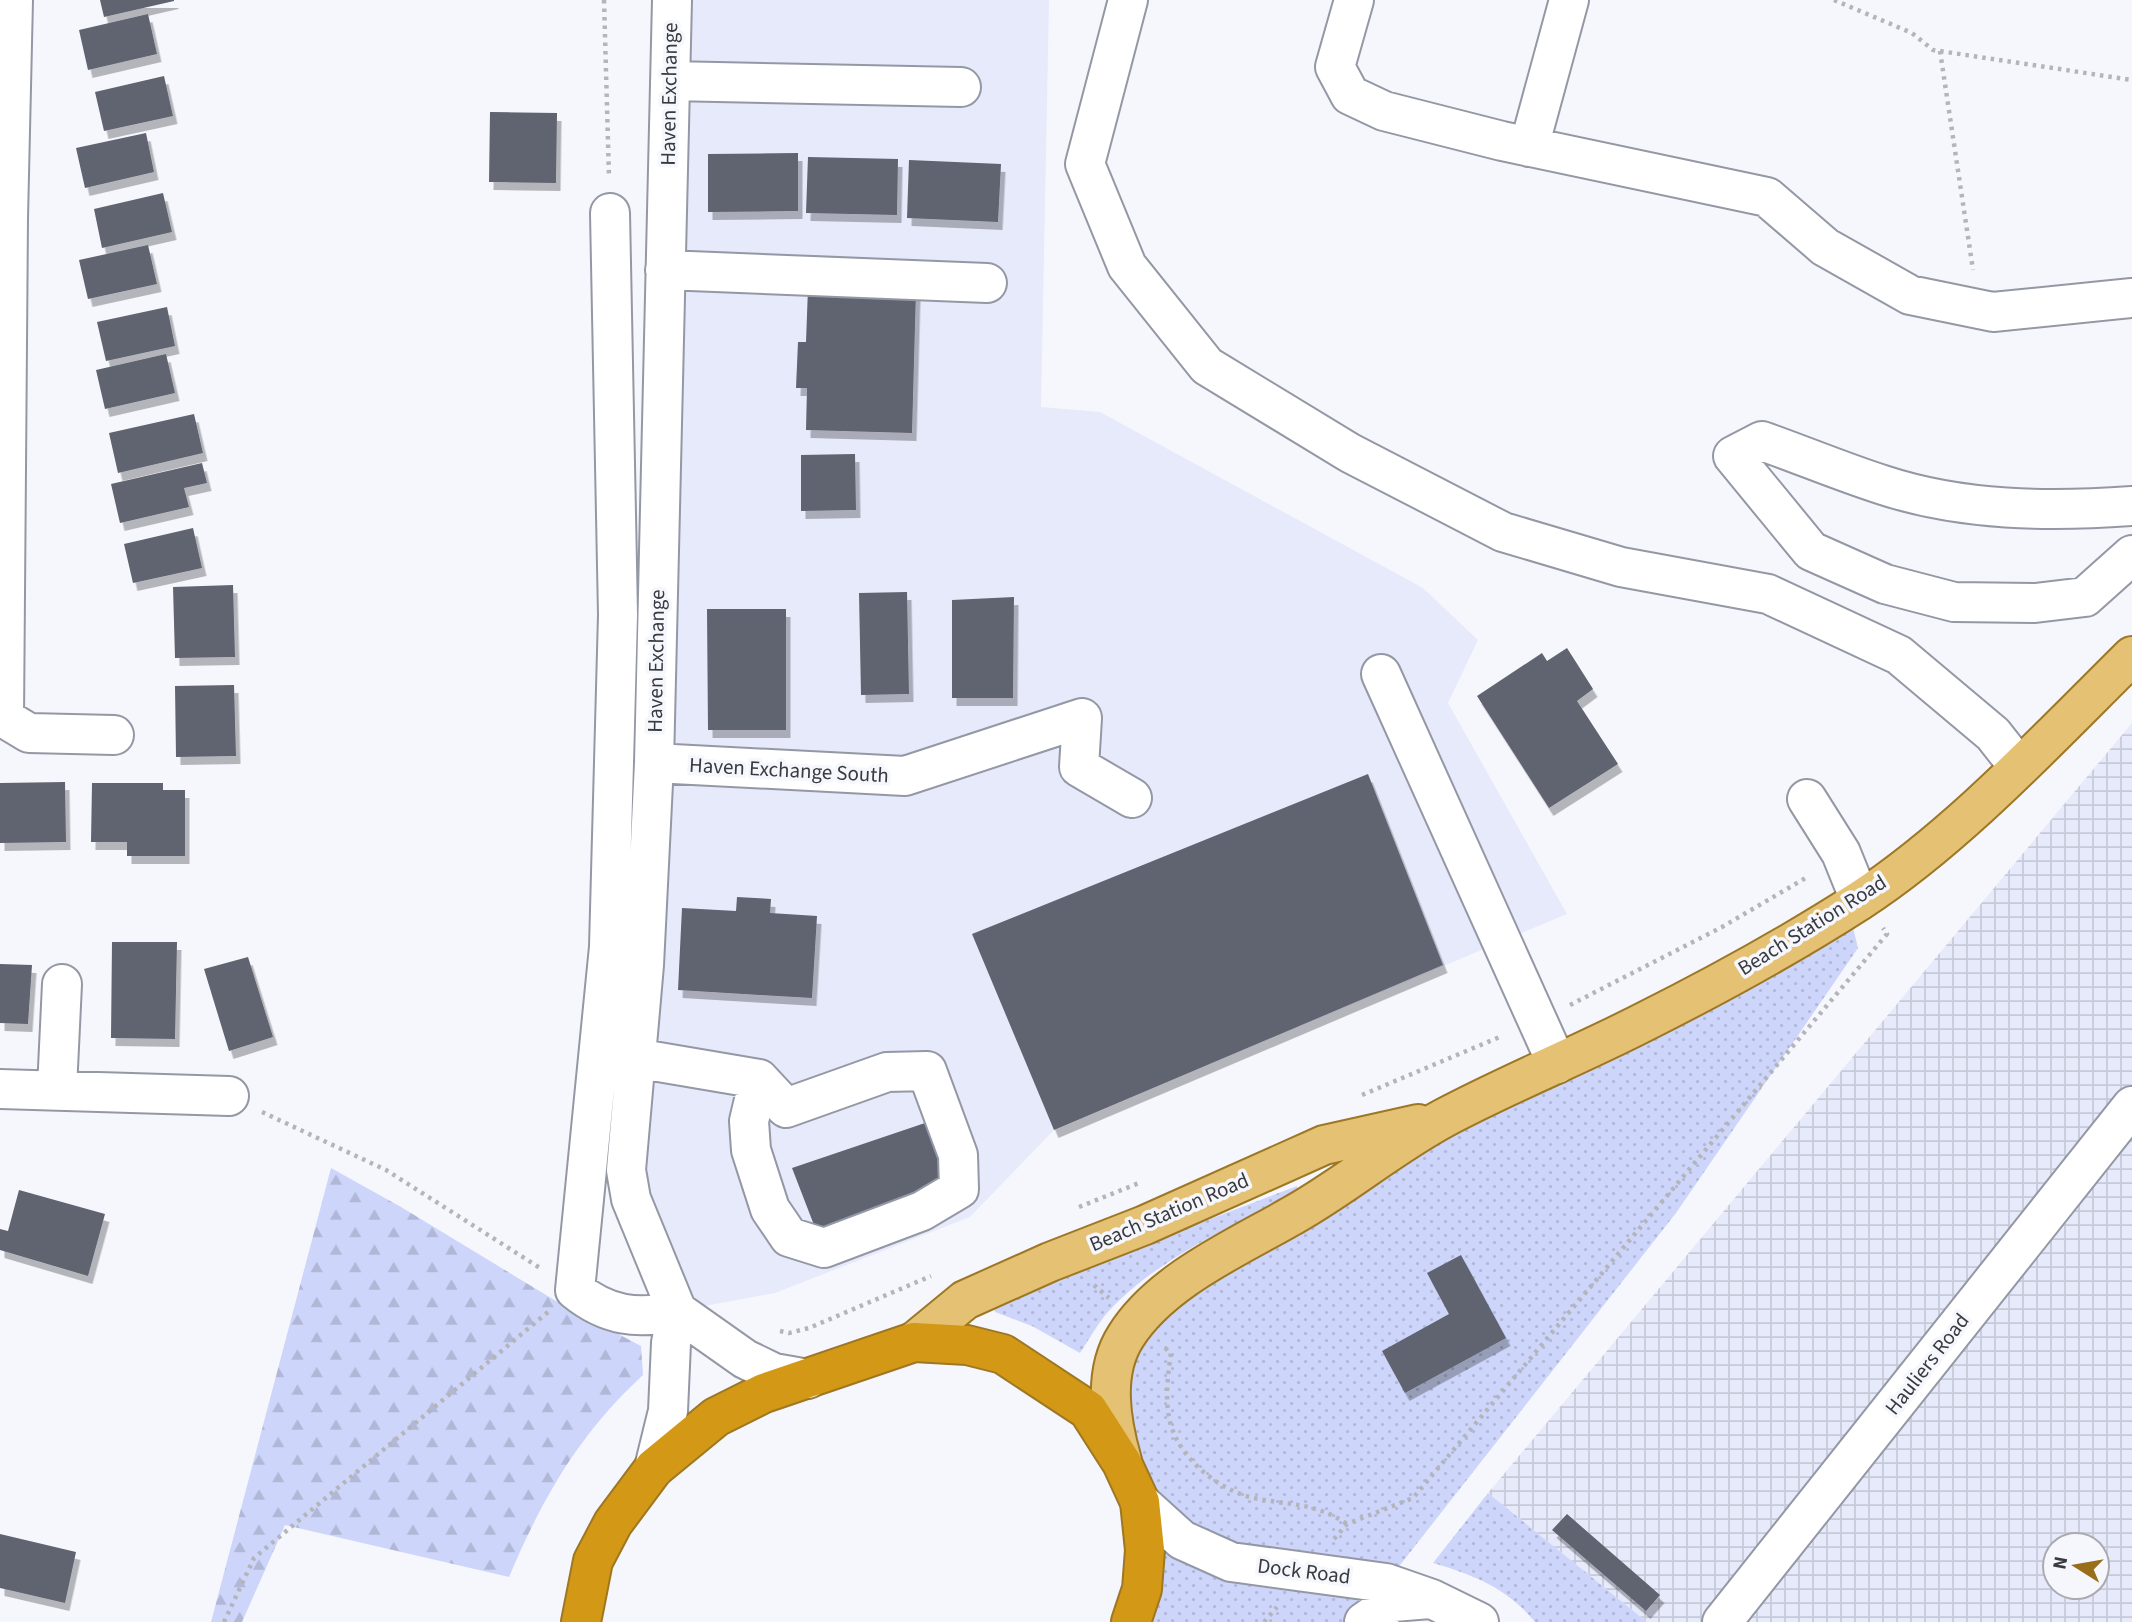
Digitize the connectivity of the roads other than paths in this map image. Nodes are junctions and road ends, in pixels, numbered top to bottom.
1 (13, 0) edge
2 (672, 0) edge
3 (1128, 0) edge
4 (1354, 0) edge
5 (1569, 0) edge
6 (670, 81) junction
7 (961, 87) dead end
8 (1529, 147) junction
9 (610, 213) road end
10 (4, 219) edge
11 (665, 270) junction
12 (987, 284) dead end
13 (2132, 298) edge
14 (2132, 506) edge
15 (2132, 555) edge
16 (2132, 656) edge
17 (1381, 674) dead end
18 (2, 720) edge
19 (114, 735) dead end
20 (654, 763) junction
21 (2019, 767) junction
22 (1132, 798) dead end
23 (1807, 799) dead end
24 (1860, 900) junction
25 (62, 984) dead end
26 (635, 1058) junction
27 (1557, 1064) junction
28 (759, 1079) junction
29 (0, 1089) edge
30 (57, 1089) junction
31 (229, 1096) road end
32 (2132, 1106) edge
33 (786, 1108) junction
34 (1441, 1119) junction
35 (749, 1121) junction
36 (677, 1311) junction
37 (914, 1342) junction
38 (808, 1379) junction
39 (1122, 1463) junction
40 (654, 1468) junction
41 (1140, 1502) junction
42 (1432, 1599) junction
43 (580, 1618) edge
44 (1131, 1622) edge
45 (1364, 1622) edge
46 (1479, 1622) edge
47 (1722, 1622) edge

1 - 10 street
2 - 6 street, Haven Exchange
3 - 21 street
4 - 8 street
5 - 8 street
6 - 7 street
6 - 11 street, Haven Exchange
8 - 13 street
9 - 36 street
10 - 18 street
11 - 12 street
11 - 20 street, Haven Exchange
14 - 15 street
16 - 21 main road, Beach Station Road
17 - 27 street
18 - 19 street
20 - 22 street, Haven Exchange South
20 - 26 street, Haven Exchange
21 - 24 main road, Beach Station Road
23 - 24 street
24 - 27 main road, Beach Station Road
25 - 30 street
26 - 28 street
26 - 36 street, Haven Exchange
27 - 34 main road, Beach Station Road
28 - 33 street
28 - 35 street
29 - 30 street
30 - 31 street
32 - 47 street, Hauliers Road
33 - 35 street
33 - 35 street
34 - 37 main road, Beach Station Road
34 - 39 main road, Beach Station Road
36 - 38 street
36 - 40 street
37 - 38 highway
37 - 39 highway
38 - 40 highway
39 - 41 highway
40 - 43 highway
41 - 42 street, Dock Road
41 - 44 highway
42 - 45 street
42 - 46 street, Dock Road

